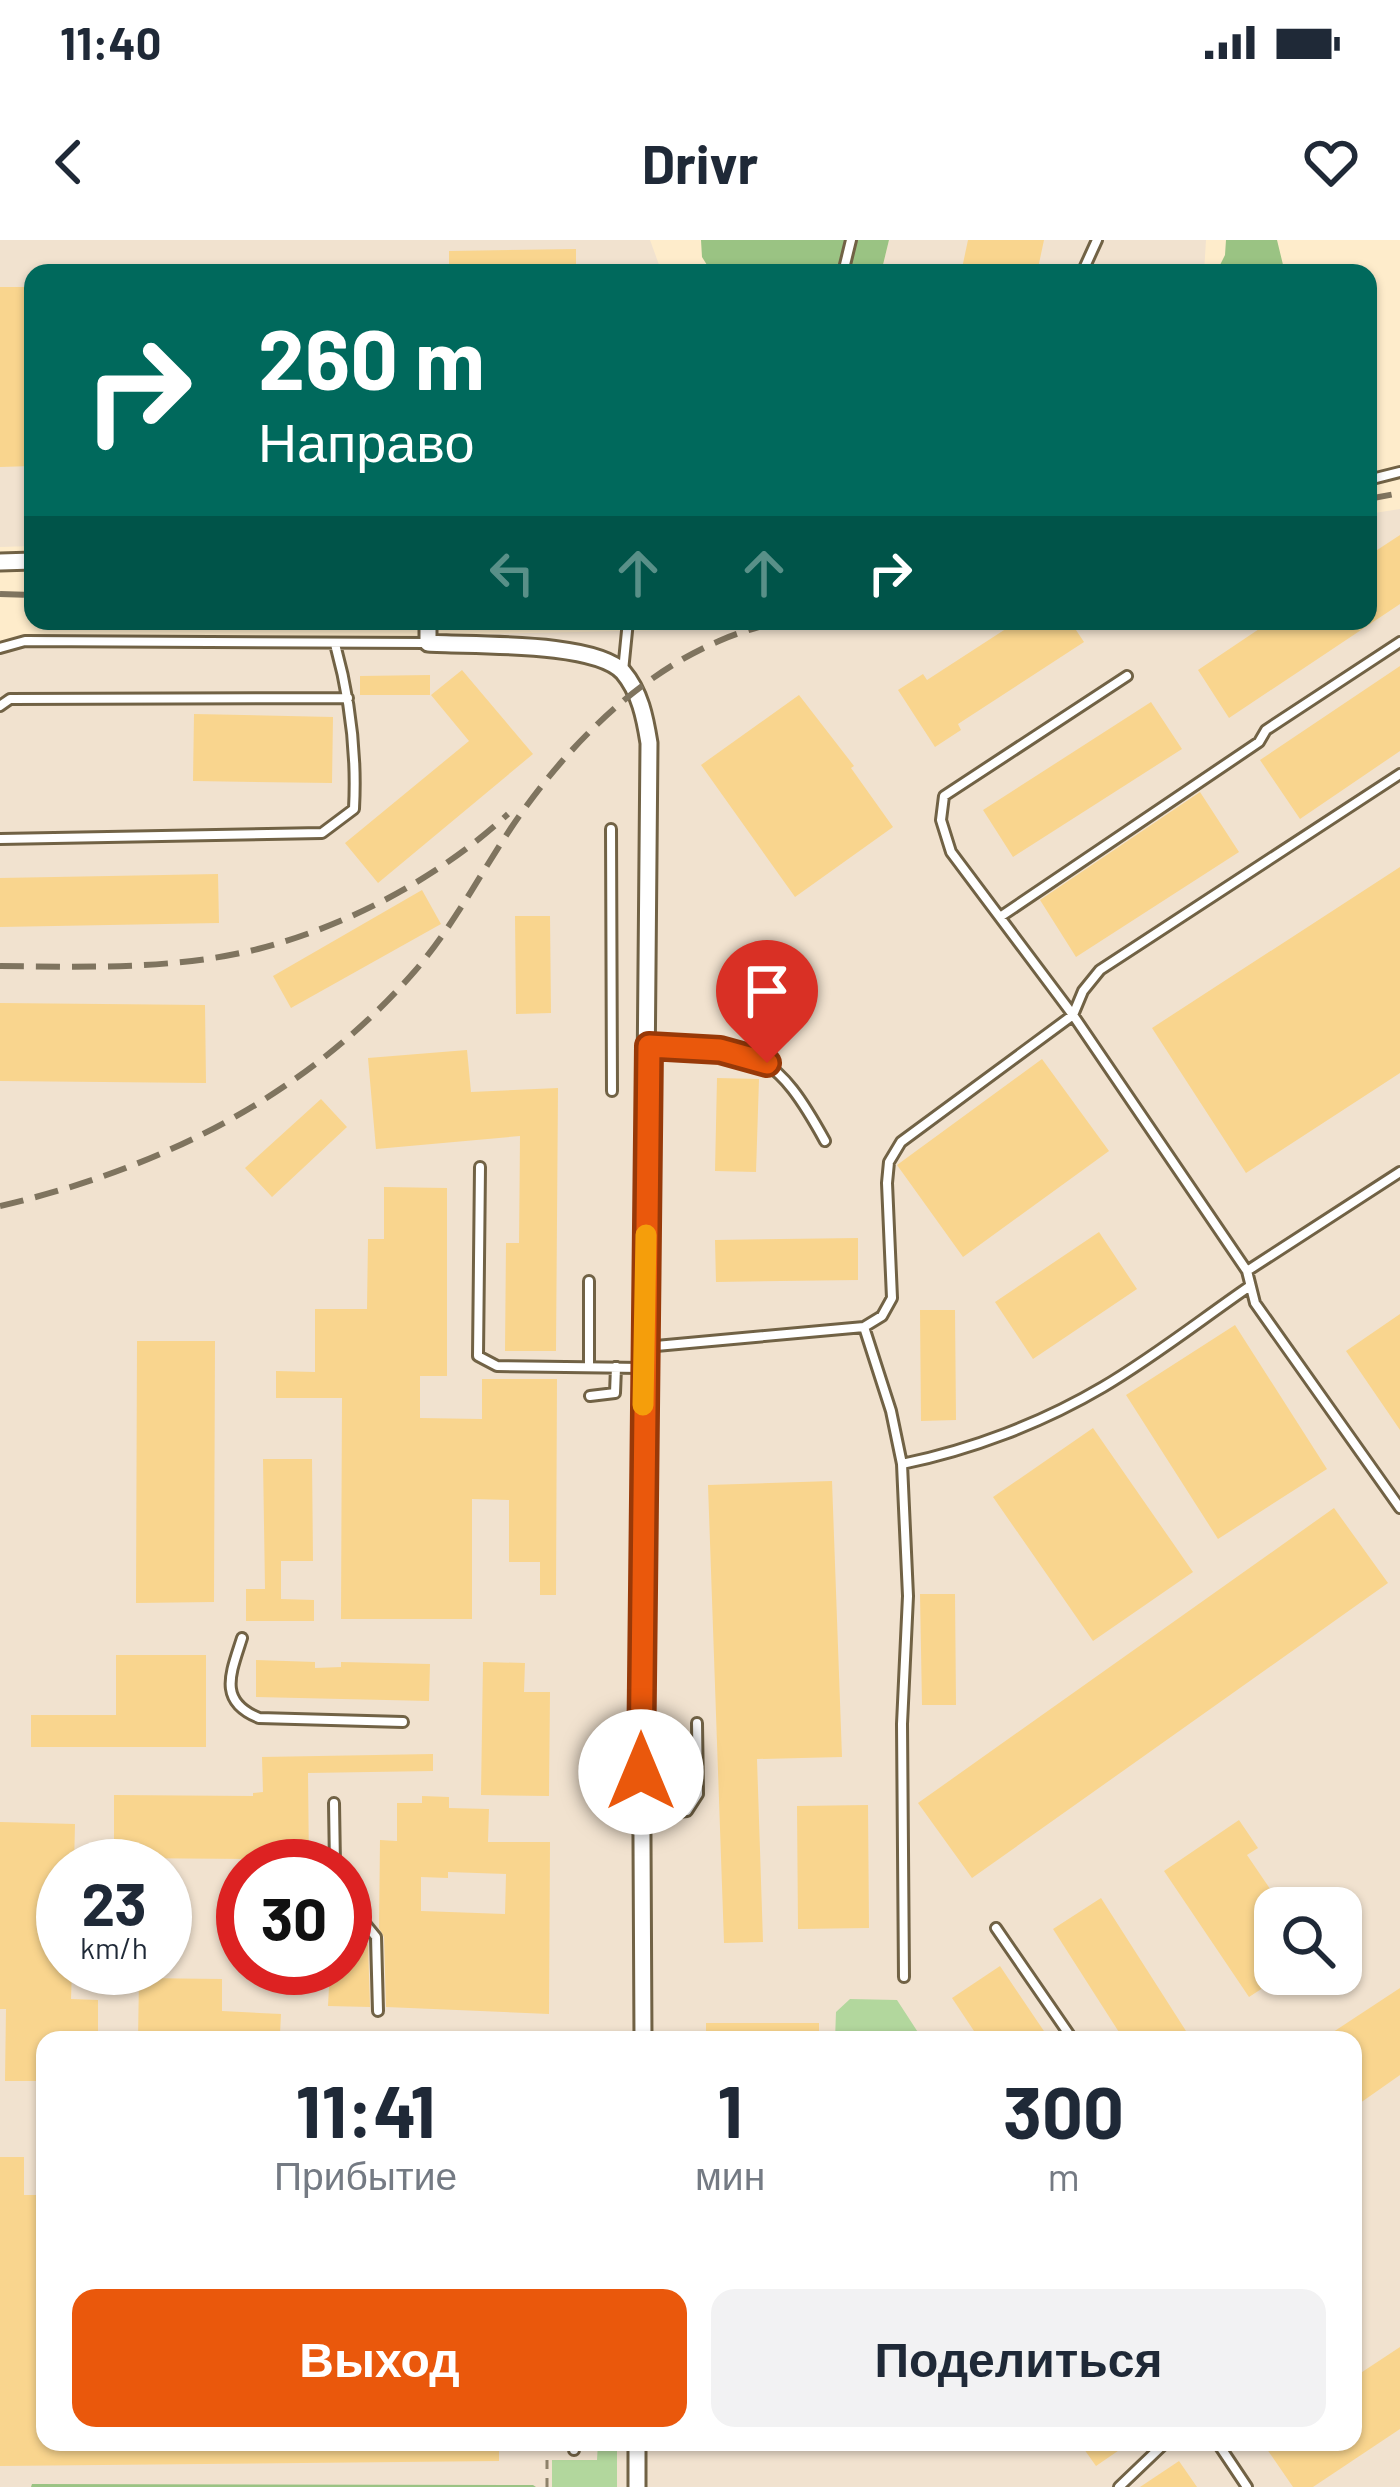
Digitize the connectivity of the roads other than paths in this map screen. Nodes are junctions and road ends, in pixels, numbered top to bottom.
1 (428, 630) edge
2 (627, 630) edge
3 (1400, 642) edge
4 (428, 643) junction
5 (335, 644) junction
6 (0, 648) edge
7 (623, 672) junction
8 (1127, 676) dead end
9 (348, 698) junction
10 (0, 706) edge
11 (1400, 773) edge
12 (611, 829) dead end
13 (0, 839) edge
14 (1000, 917) junction
15 (1073, 1015) junction
16 (649, 1046) junction
17 (612, 1090) dead end
18 (825, 1141) dead end
19 (480, 1167) dead end
20 (1400, 1172) edge
21 (1247, 1271) junction
22 (589, 1281) dead end
23 (1250, 1286) junction
24 (864, 1327) junction
25 (643, 1347) junction
26 (589, 1367) junction
27 (616, 1367) junction
28 (644, 1368) junction
29 (590, 1396) dead end
30 (902, 1464) junction
31 (1400, 1508) edge
32 (242, 1638) dead end
33 (403, 1722) dead end
34 (697, 1723) dead end
35 (334, 1803) dead end
36 (641, 1816) junction
37 (335, 1839) edge
38 (996, 1928) dead end
39 (372, 1932) edge
40 (904, 1977) dead end
41 (378, 2011) dead end
42 (643, 2031) edge
43 (1067, 2031) edge
44 (638, 2451) edge
45 (1157, 2451) edge
46 (1222, 2451) edge
47 (637, 2487) edge
48 (1119, 2487) edge
49 (1247, 2487) edge

1 - 4 street
2 - 7 lane
3 - 14 lane
4 - 5 lane
4 - 7 street
5 - 6 lane
5 - 9 lane
7 - 16 street
8 - 14 lane
9 - 10 lane
9 - 13 lane
11 - 15 lane
12 - 17 lane
14 - 15 lane
15 - 21 lane
15 - 24 lane
16 - 18 lane
16 - 25 street
19 - 26 lane
20 - 21 lane
21 - 23 lane
22 - 26 lane
23 - 30 lane
23 - 31 lane
24 - 25 lane
24 - 30 lane
25 - 28 street
26 - 27 lane
27 - 28 lane
27 - 29 lane
28 - 36 street
30 - 40 lane
32 - 33 lane
34 - 36 lane
35 - 37 lane
36 - 42 street
38 - 43 lane
39 - 41 lane
44 - 47 street
45 - 48 lane
46 - 49 lane

